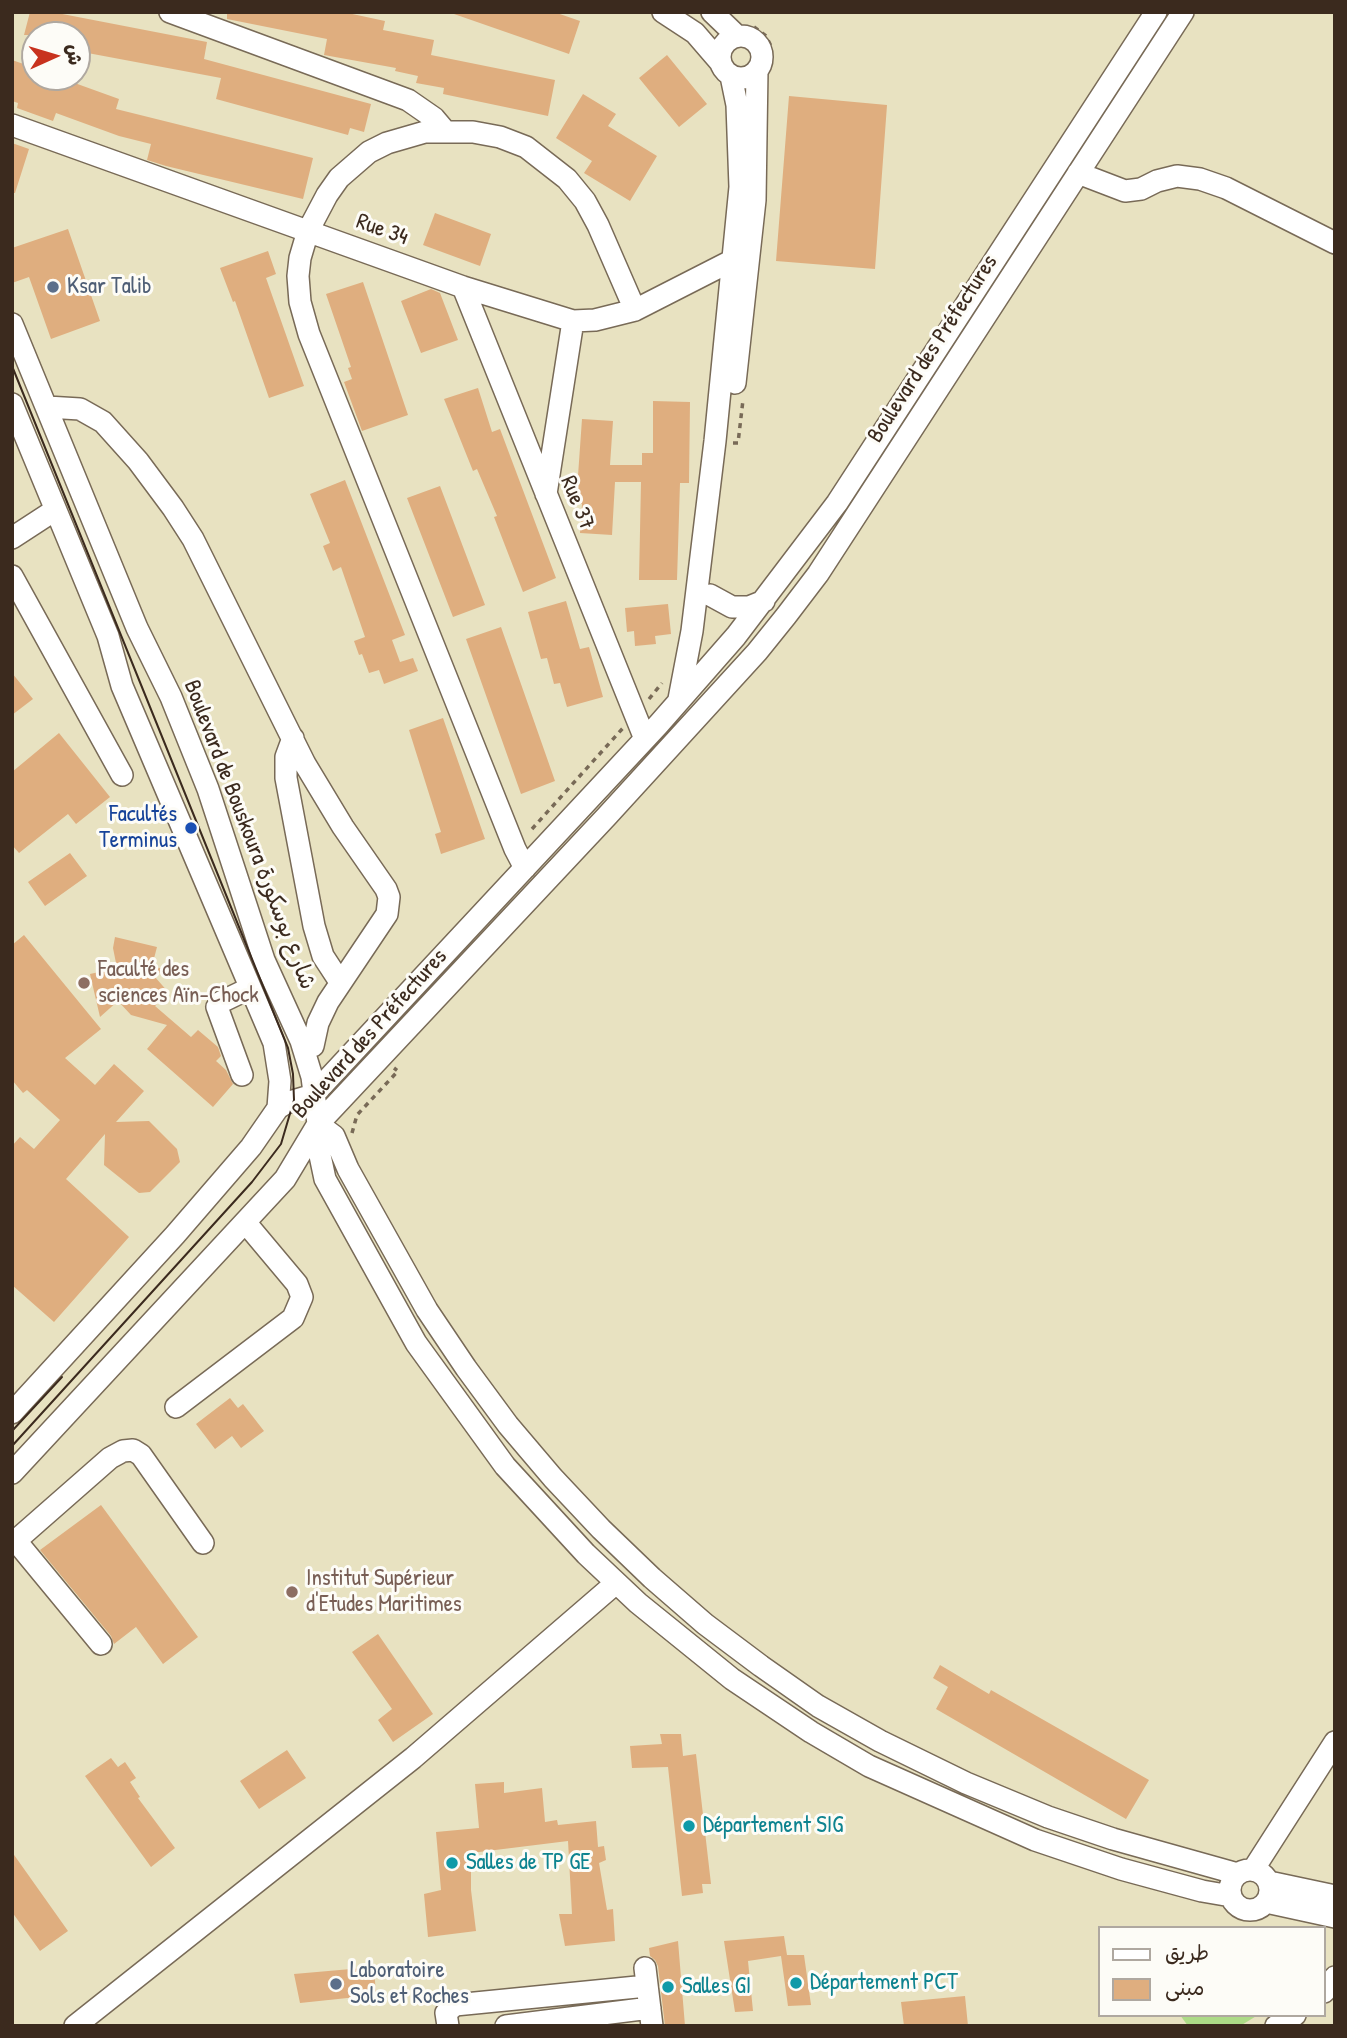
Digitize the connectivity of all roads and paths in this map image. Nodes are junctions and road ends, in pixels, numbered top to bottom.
1 (170, 12) edge
2 (663, 12) edge
3 (712, 12) edge
4 (1156, 12) edge
5 (1183, 12) edge
6 (737, 36) junction
7 (726, 69) junction
8 (757, 70) junction
9 (12, 125) edge
10 (445, 131) junction
11 (1067, 149) junction
12 (1082, 167) junction
13 (308, 231) junction
14 (1335, 243) edge
15 (733, 260) junction
16 (463, 286) junction
17 (635, 310) junction
18 (573, 321) junction
19 (12, 324) edge
20 (12, 404) edge
21 (47, 407) junction
22 (546, 496) junction
23 (55, 510) junction
24 (12, 538) edge
25 (12, 576) edge
26 (710, 595) junction
27 (764, 601) junction
28 (700, 676) junction
29 (665, 679) dead end
30 (711, 701) junction
31 (678, 703) junction
32 (635, 714) junction
33 (688, 727) junction
34 (293, 738) junction
35 (645, 739) junction
36 (122, 775) dead end
37 (520, 858) junction
38 (341, 982) junction
39 (250, 988) junction
40 (307, 1044) junction
41 (360, 1045) junction
42 (383, 1056) junction
43 (242, 1075) dead end
44 (313, 1095) junction
45 (278, 1108) junction
46 (318, 1124) junction
47 (345, 1161) junction
48 (285, 1179) junction
49 (325, 1180) junction
50 (245, 1222) junction
51 (176, 1407) dead end
52 (12, 1413) edge
53 (12, 1473) edge
54 (14, 1543) edge
55 (203, 1543) dead end
56 (616, 1583) junction
57 (101, 1644) dead end
58 (1335, 1742) edge
59 (1256, 1882) junction
60 (1231, 1896) junction
61 (1335, 1896) edge
62 (1335, 1917) edge
63 (648, 1997) edge
64 (1292, 2017) edge
65 (75, 2026) edge
66 (448, 2026) edge
67 (506, 2026) edge
68 (1276, 2026) edge

1 - 10 street
2 - 7 street
3 - 6 street
4 - 11 street, Boulevard des Préfectures
5 - 12 street, Boulevard des Préfectures
6 - 7 street
6 - 8 street
7 - 8 street
7 - 15 street
8 - 26 street
9 - 13 street, Rue 34
10 - 13 street
10 - 17 street
11 - 12 street
11 - 27 street, Boulevard des Préfectures
12 - 14 street
12 - 30 street, Boulevard des Préfectures
13 - 16 street, Rue 34
13 - 37 street
15 - 17 street, Rue 34
15 - 31 street
16 - 18 street, Rue 34
16 - 22 street, Rue 37
17 - 18 street, Rue 34
18 - 22 street
19 - 21 street, Boulevard de Bouskoura شارع بوسكورة
20 - 23 street
21 - 34 street
21 - 40 street, Boulevard de Bouskoura شارع بوسكورة
22 - 32 street, Rue 37
23 - 24 street
23 - 39 street
25 - 36 street
26 - 27 street
26 - 28 street
27 - 28 street, Boulevard des Préfectures
28 - 30 street
28 - 31 street, Boulevard des Préfectures
29 - 32 path
30 - 33 street, Boulevard des Préfectures
31 - 33 street
31 - 35 street, Boulevard des Préfectures
32 - 35 street, Rue 37
32 - 37 path
33 - 42 street, Boulevard des Préfectures
34 - 38 street
34 - 38 street
35 - 37 street, Boulevard des Préfectures
37 - 41 street, Boulevard des Préfectures
38 - 40 street
39 - 43 street
39 - 45 street
40 - 41 street
40 - 44 street, Boulevard de Bouskoura شارع بوسكورة
41 - 44 street, Boulevard des Préfectures
42 - 46 street, Boulevard des Préfectures
42 - 47 path
44 - 45 street, Boulevard des Préfectures
44 - 46 street, Boulevard de Bouskoura شارع بوسكورة
45 - 52 street, Boulevard des Préfectures
46 - 47 street
46 - 48 street, Boulevard des Préfectures
46 - 49 street, Boulevard de Bouskoura شارع بوسكورة
47 - 59 street
48 - 49 street
48 - 50 street, Boulevard des Préfectures
49 - 56 street
50 - 51 street
50 - 53 street, Boulevard des Préfectures
54 - 55 street
54 - 57 street
56 - 60 street
56 - 65 street
58 - 59 street
59 - 60 street
59 - 60 street
59 - 61 street
59 - 62 street
63 - 66 street
63 - 67 street
64 - 68 street

